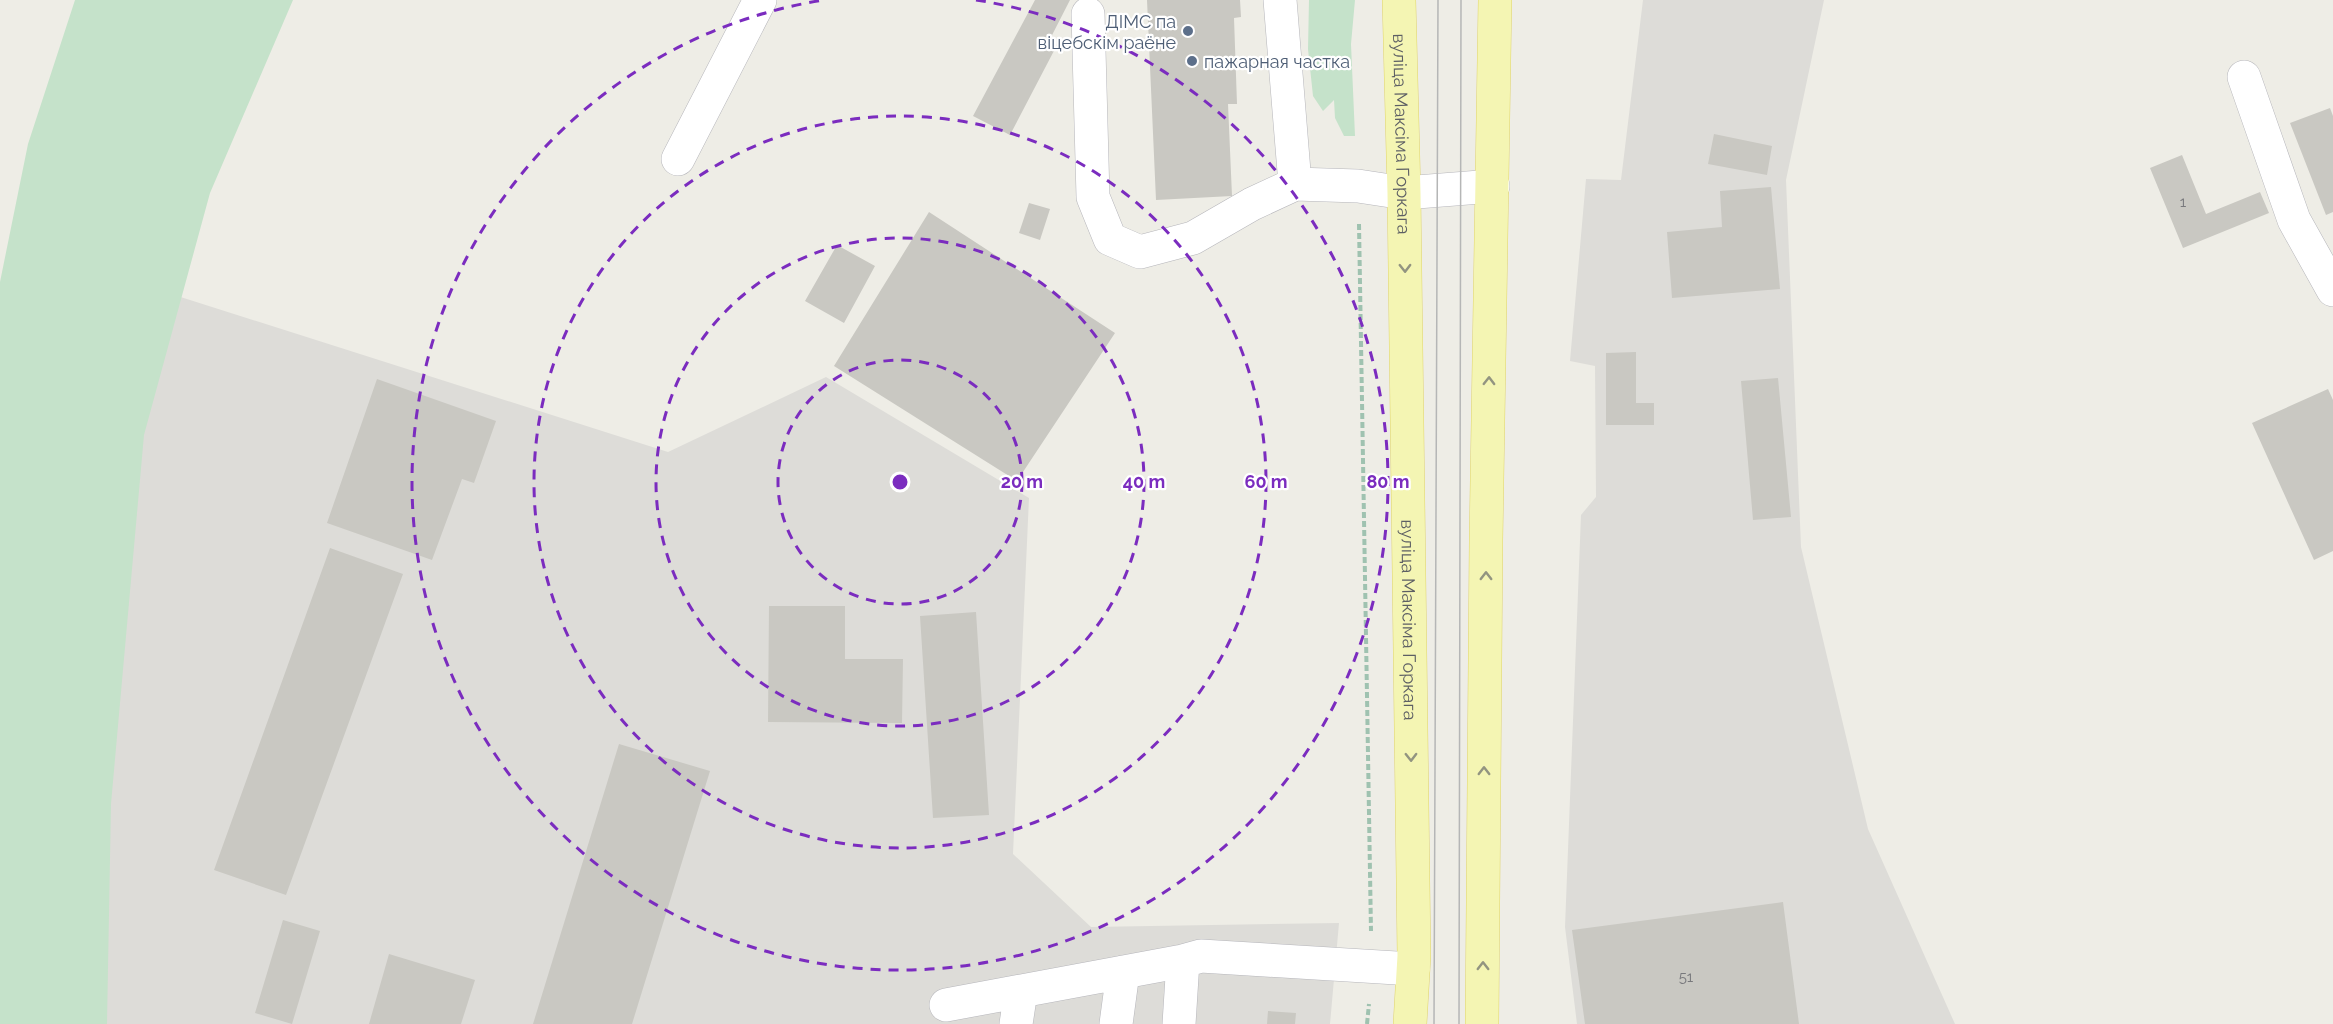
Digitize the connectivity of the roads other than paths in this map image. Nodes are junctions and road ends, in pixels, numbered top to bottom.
1 (760, 0) edge
2 (1280, 0) edge
3 (1399, 0) edge
4 (1495, 0) edge
5 (1088, 14) dead end
6 (2244, 77) dead end
7 (678, 159) dead end
8 (1295, 184) junction
9 (1493, 186) junction
10 (1404, 193) junction
11 (2333, 290) edge
12 (1183, 961) junction
13 (1413, 969) junction
14 (1123, 972) junction
15 (1021, 991) junction
16 (946, 1005) dead end
17 (1016, 1024) edge
18 (1116, 1024) edge
19 (1179, 1024) edge
20 (1410, 1024) edge
21 (1482, 1024) edge

1 - 7 street
2 - 8 street
3 - 10 main road, вуліца Максіма Горкага
4 - 9 main road
5 - 8 street
6 - 11 street
8 - 10 street
9 - 10 street
21 -> 9 main road
10 -> 13 main road, вуліца Максіма Горкага
12 - 13 street
12 - 14 street
12 - 19 street
13 - 20 main road, вуліца Максіма Горкага
14 - 15 street
14 - 18 street
15 - 16 street
15 - 17 street

